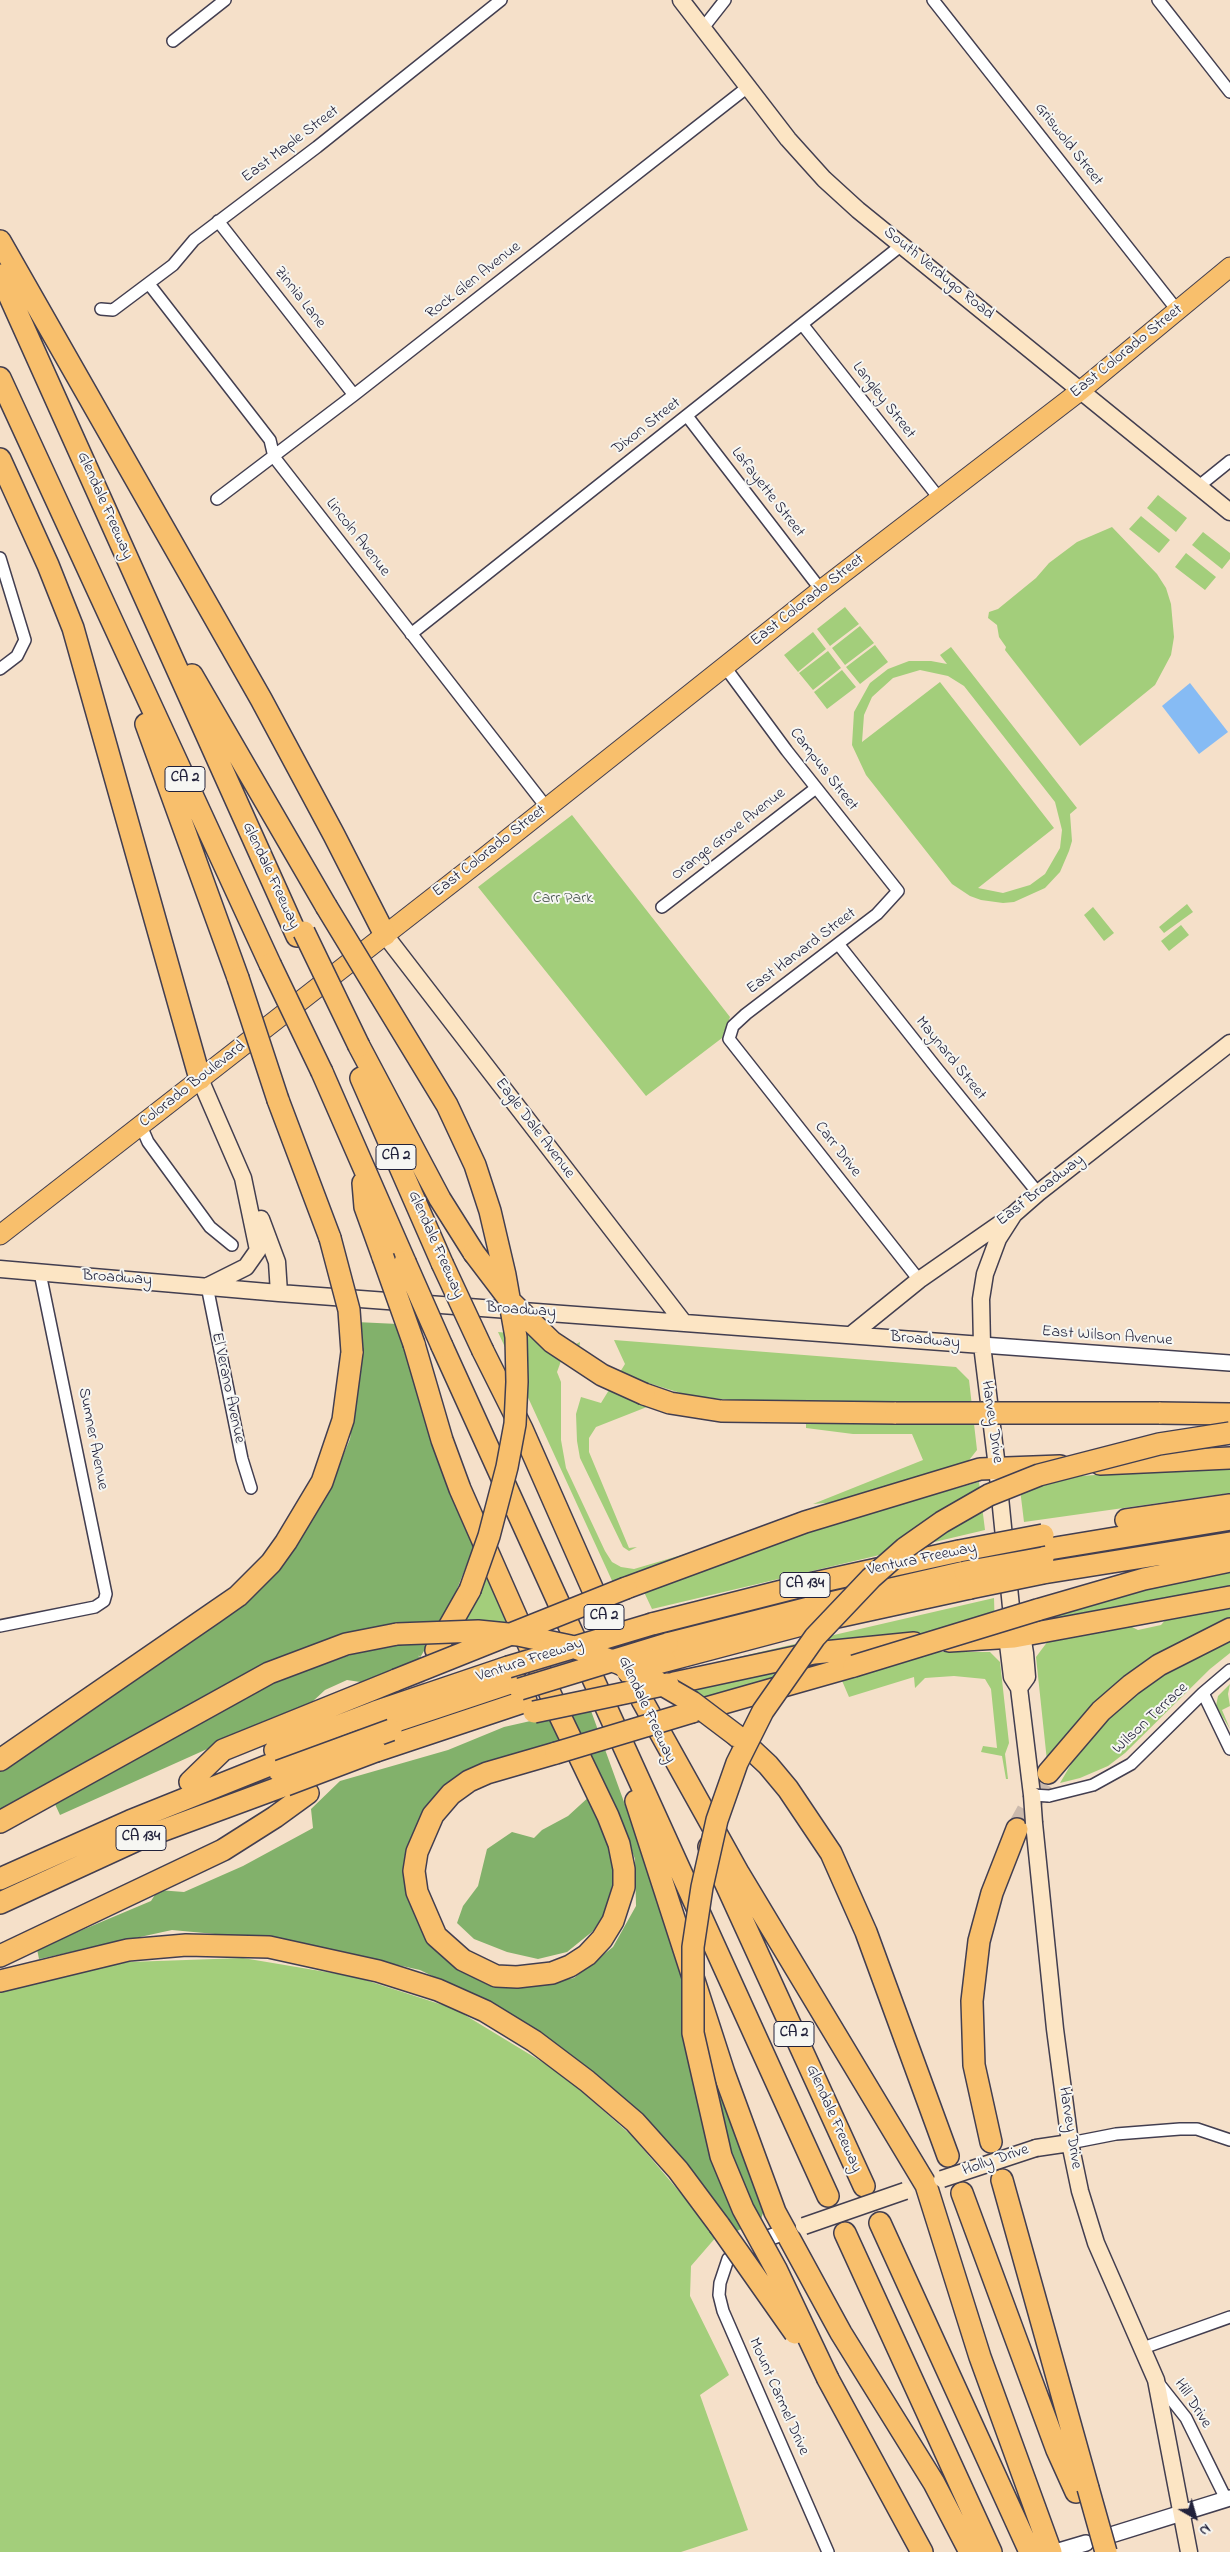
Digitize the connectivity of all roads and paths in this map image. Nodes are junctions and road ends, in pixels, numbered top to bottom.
1 (225, 0) edge
2 (501, 0) edge
3 (681, 0) edge
4 (725, 0) edge
5 (933, 0) edge
6 (1158, 0) edge
7 (703, 28) junction
8 (173, 41) dead end
9 (749, 86) junction
10 (1230, 92) edge
11 (218, 221) junction
12 (0, 241) edge
13 (903, 244) junction
14 (1230, 267) edge
15 (0, 275) edge
16 (149, 284) junction
17 (101, 309) dead end
18 (1177, 310) junction
19 (802, 324) junction
20 (0, 378) edge
21 (1080, 391) junction
22 (354, 395) junction
23 (687, 416) junction
24 (274, 457) junction
25 (0, 459) edge
26 (1230, 461) edge
27 (1199, 486) junction
28 (217, 498) dead end
29 (939, 498) junction
30 (1230, 512) edge
31 (0, 558) edge
32 (138, 581) junction
33 (821, 590) junction
34 (99, 595) junction
35 (411, 634) junction
36 (725, 666) junction
37 (0, 669) edge
38 (816, 788) junction
39 (547, 808) junction
40 (898, 892) joint
41 (662, 907) dead end
42 (385, 935) junction
43 (839, 945) junction
44 (729, 1039) joint
45 (1230, 1043) edge
46 (354, 1049) junction
47 (200, 1080) junction
48 (141, 1126) junction
49 (361, 1162) junction
50 (243, 1178) junction
51 (1038, 1192) junction
52 (1014, 1214) junction
53 (0, 1235) edge
54 (232, 1245) dead end
55 (0, 1269) edge
56 (40, 1273) junction
57 (919, 1280) junction
58 (207, 1286) junction
59 (280, 1293) junction
60 (684, 1323) junction
61 (851, 1335) junction
62 (982, 1345) junction
63 (1230, 1363) edge
64 (1230, 1414) edge
65 (1230, 1433) edge
66 (1230, 1458) edge
67 (997, 1468) junction
68 (251, 1488) dead end
69 (1230, 1505) edge
70 (1230, 1519) edge
71 (1230, 1529) edge
72 (1230, 1542) edge
73 (1043, 1554) junction
74 (1230, 1561) edge
75 (965, 1569) junction
76 (1230, 1597) edge
77 (0, 1626) edge
78 (1230, 1629) edge
79 (1014, 1637) junction
80 (661, 1642) junction
81 (436, 1650) tunnel mouth
82 (1230, 1670) edge
83 (521, 1690) junction
84 (1203, 1693) junction
85 (642, 1700) junction
86 (610, 1715) junction
87 (1230, 1749) edge
88 (0, 1760) edge
89 (1039, 1774) junction
90 (282, 1778) junction
91 (190, 1782) junction
92 (308, 1793) dead end
93 (1032, 1795) junction
94 (0, 1822) edge
95 (1026, 1826) junction
96 (0, 1866) edge
97 (0, 1879) edge
98 (0, 1889) edge
99 (0, 1903) edge
100 (0, 1956) edge
101 (0, 1981) edge
102 (1230, 2140) edge
103 (991, 2142) dead end
104 (1070, 2142) junction
105 (948, 2156) dead end
106 (1002, 2180) dead end
107 (934, 2182) junction
108 (864, 2186) dead end
109 (962, 2193) dead end
110 (828, 2196) dead end
111 (880, 2223) dead end
112 (786, 2232) junction
113 (845, 2233) dead end
114 (744, 2248) dead end
115 (1230, 2317) edge
116 (1143, 2348) junction
117 (828, 2379) junction
118 (1156, 2380) junction
119 (1082, 2490) junction
120 (1228, 2498) edge
121 (1180, 2514) junction
122 (969, 2528) junction
123 (1101, 2545) edge
124 (828, 2552) edge
125 (922, 2552) edge
126 (970, 2552) edge
127 (991, 2552) edge
128 (1030, 2552) edge
129 (1055, 2552) edge
130 (1188, 2552) edge

1 - 8 street
2 - 11 street, East Maple Street
3 - 7 main road, South Verdugo Road
4 - 7 street
5 - 18 street, Griswold Street
6 - 10 street
7 - 9 main road, South Verdugo Road
9 - 13 main road, South Verdugo Road
9 - 22 street, Rock Glen Avenue
11 - 16 street, East Maple Street
11 - 22 street, Zinnia Lane
12 - 42 highway
13 - 19 street, Dixon Street
13 - 21 main road, South Verdugo Road
14 - 18 main road, East Colorado Street
15 - 32 highway, Glendale Freeway / CA 2
16 - 17 street, East Maple Street
16 - 24 street, Lincoln Avenue
18 - 21 main road, East Colorado Street
19 - 23 street, Dixon Street
19 - 29 street, Langley Street
20 - 34 highway, Glendale Freeway / CA 2
21 - 27 main road, South Verdugo Road
21 - 29 main road, East Colorado Street
22 - 24 street, Rock Glen Avenue
23 - 33 street, Lafayette Street
23 - 35 street, Dixon Street
24 - 28 street, Rock Glen Avenue
24 - 35 street, Lincoln Avenue
25 - 47 highway
26 - 27 street
27 - 30 main road, South Verdugo Road
29 - 33 main road, East Colorado Street
31 - 37 street
32 - 46 highway, Glendale Freeway / CA 2, bridge
32 - 81 highway, bridge
33 - 36 main road, East Colorado Street
34 - 49 highway, Glendale Freeway / CA 2, bridge
34 - 88 highway, bridge
35 - 39 street, Lincoln Avenue
36 - 38 street, Campus Street
36 - 39 main road, East Colorado Street
38 - 40 street, Campus Street
38 - 41 street, Orange Grove Avenue
39 - 42 main road, East Colorado Street
40 - 43 street, East Harvard Street
42 - 47 main road, Colorado Boulevard
42 - 60 main road, Eagle Dale Avenue
43 - 44 street, East Harvard Street
43 - 51 street, Maynard Street
44 - 57 street, Carr Drive
45 - 51 main road, East Broadway
46 - 64 highway, bridge
46 - 85 highway, Glendale Freeway / CA 2, bridge
47 - 48 main road, Colorado Boulevard
47 - 50 main road
48 - 53 main road, Colorado Boulevard
48 - 54 street
49 - 74 highway, bridge
49 - 86 highway, Glendale Freeway / CA 2, bridge
50 - 58 main road
50 - 59 main road
51 - 52 main road, East Broadway
52 - 57 main road, East Broadway
52 - 62 main road, Harvey Drive
55 - 56 main road, Broadway
56 - 58 main road, Broadway
56 - 77 street, Sumner Avenue
57 - 61 main road, East Broadway
58 - 59 main road, Broadway
58 - 68 street, El Verano Avenue
59 - 60 main road, Broadway
60 - 61 main road, Broadway
61 - 62 main road, Broadway
62 - 63 street, East Wilson Avenue
62 - 67 main road, Harvey Drive
65 - 117 highway, bridge
66 - 67 highway
67 - 79 main road, Harvey Drive
67 - 91 highway, bridge
69 - 73 highway, Ventura Freeway / CA 134
70 - 73 highway
71 - 73 highway
72 - 73 highway, Ventura Freeway / CA 134
73 - 75 highway, Ventura Freeway / CA 134, bridge
73 - 75 highway, Ventura Freeway / CA 134, bridge
75 - 80 highway, Ventura Freeway / CA 134
75 - 80 highway, Ventura Freeway / CA 134
76 - 79 highway
78 - 89 highway
79 - 83 highway, bridge
79 - 89 main road, Harvey Drive
80 - 83 highway, Ventura Freeway / CA 134, bridge
80 - 83 highway, Ventura Freeway / CA 134, bridge
82 - 84 street, Wilson Terrace
83 - 90 highway, bridge
83 - 90 highway, CA 134, bridge
83 - 91 highway, Ventura Freeway / CA 134
83 - 97 highway
84 - 87 street
84 - 93 street, Wilson Terrace, bridge
85 - 107 highway
85 - 108 highway, Glendale Freeway / CA 2
86 - 110 highway, Glendale Freeway / CA 2
86 - 112 highway
89 - 93 main road, Harvey Drive
90 - 98 highway
90 - 99 highway, CA 134
91 - 96 highway, Ventura Freeway / CA 134
92 - 100 highway
93 - 95 main road, Harvey Drive, bridge
94 - 105 highway, bridge
95 - 103 highway
95 - 104 main road, Harvey Drive
101 - 117 highway, bridge
102 - 104 street, Holly Drive
104 - 107 main road, Holly Drive, bridge
104 - 116 main road, Harvey Drive
106 - 119 highway
107 - 112 main road, Holly Drive, bridge
107 - 129 highway
109 - 119 highway
111 - 128 highway
112 - 122 highway
113 - 122 highway
114 - 124 street, Mount Carmel Drive
115 - 116 street
116 - 118 main road, Harvey Drive
117 - 125 highway
118 - 120 street, Hill Drive
118 - 121 main road, Harvey Drive
119 - 123 highway, bridge
120 - 121 street
121 - 123 street
121 - 130 main road, Harvey Drive
122 - 126 highway
122 - 127 highway
123 - 129 street

